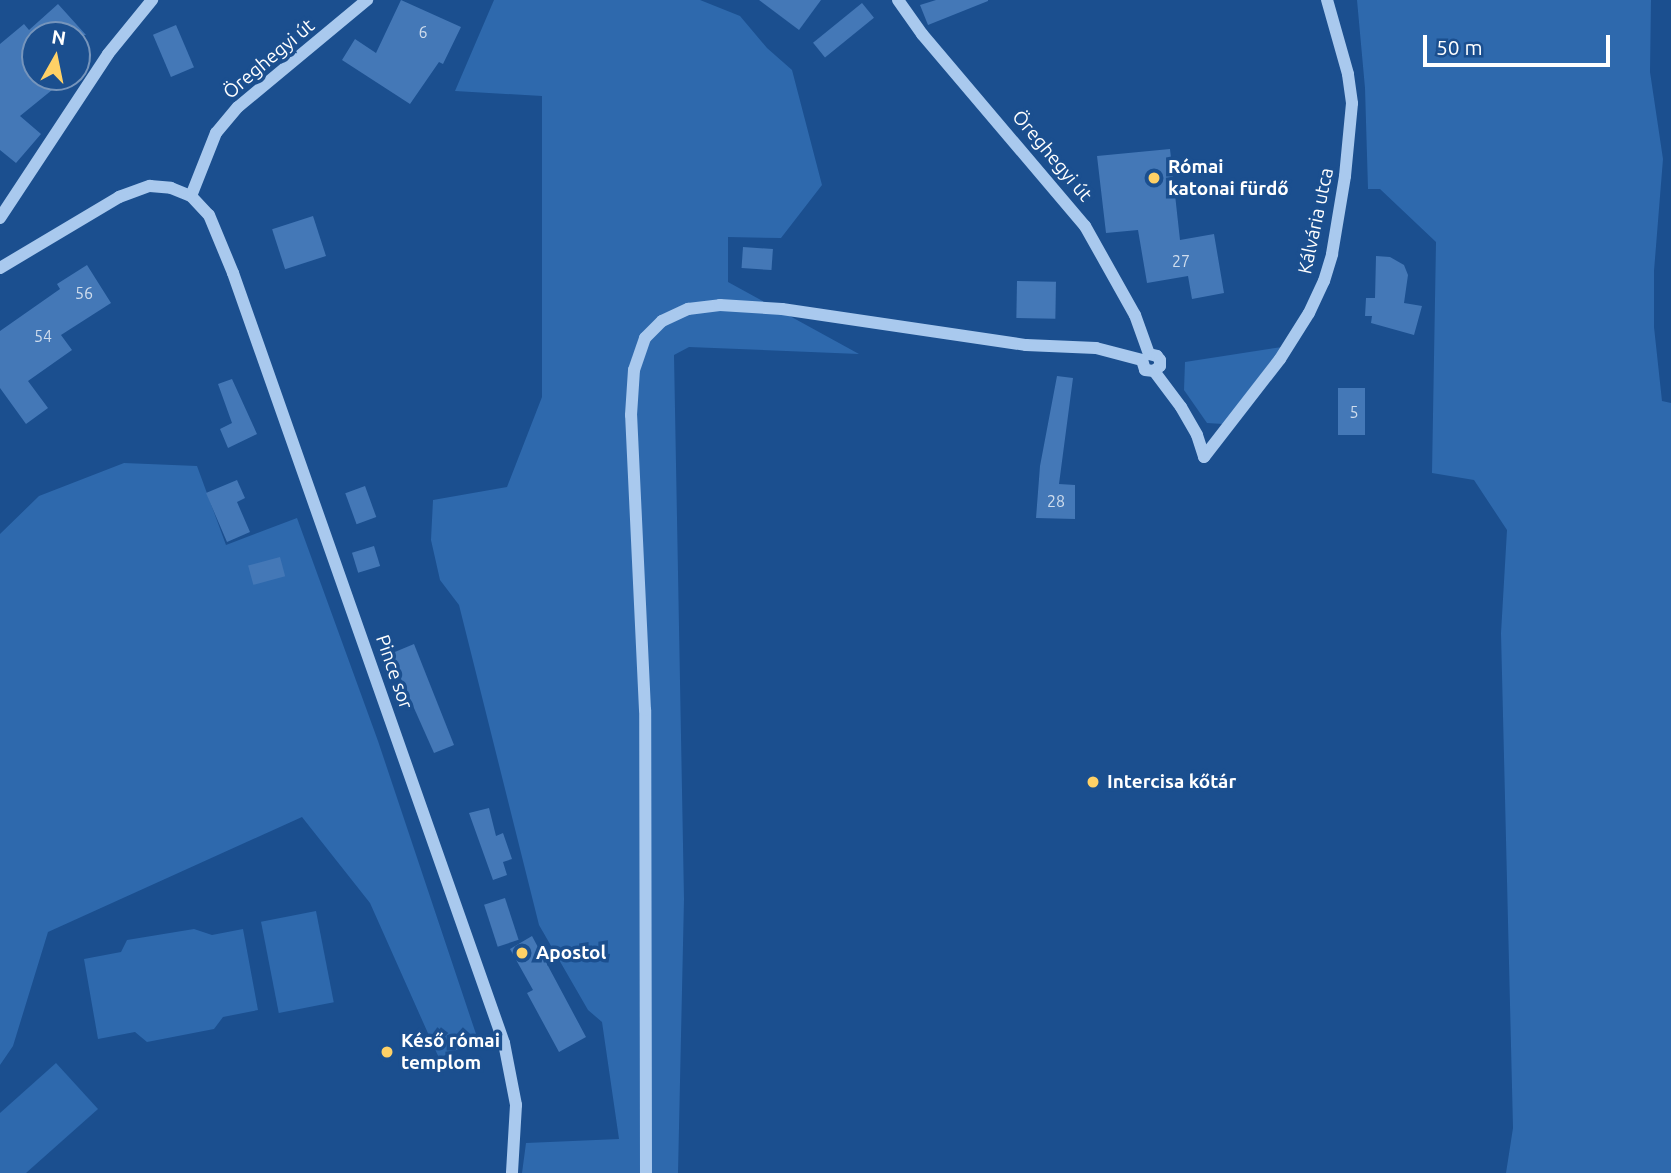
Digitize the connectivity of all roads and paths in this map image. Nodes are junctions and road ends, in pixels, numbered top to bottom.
1 (152, 0) edge
2 (367, 0) edge
3 (898, 0) edge
4 (1326, 0) edge
5 (191, 196) junction
6 (0, 218) edge
7 (0, 268) edge
8 (1146, 357) junction
9 (1204, 457) joint
10 (512, 1173) edge
11 (646, 1173) edge

1 - 6 street
2 - 5 street, Öreghegyi út
3 - 8 street, Öreghegyi út
4 - 9 street, Kálvária utca
5 - 7 street
5 - 10 street, Pince sor
8 - 9 street, Öreghegyi út
8 - 11 street

